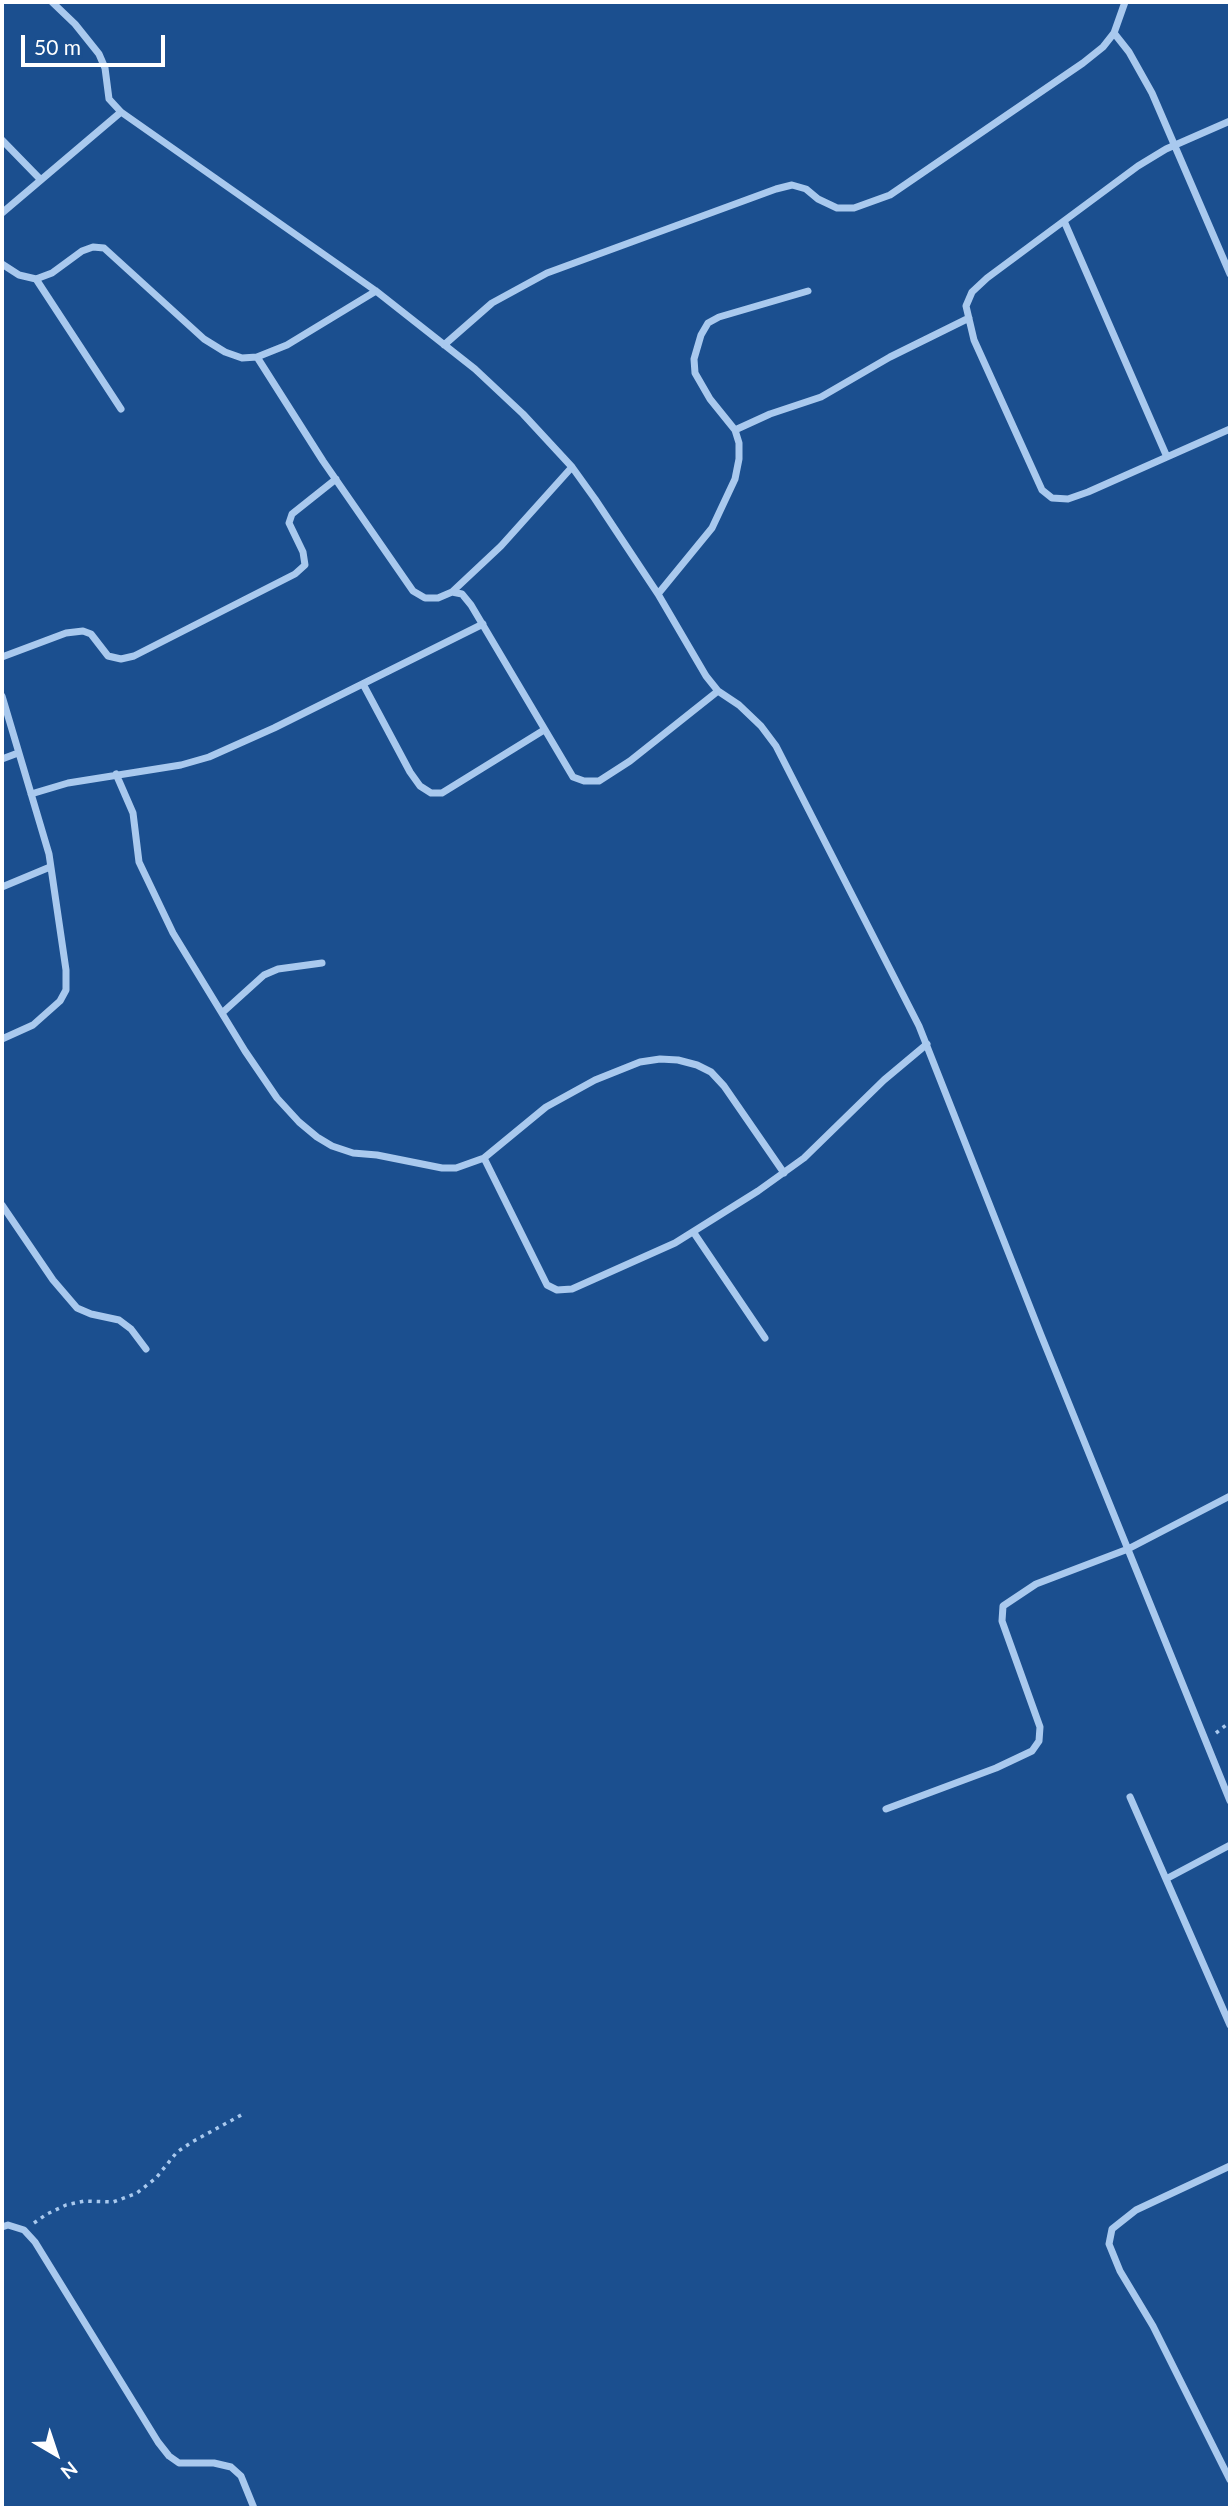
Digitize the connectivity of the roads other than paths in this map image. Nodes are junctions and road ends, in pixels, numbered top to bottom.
1 (51, 2) edge
2 (1125, 2) edge
3 (1114, 33) junction
4 (121, 112) junction
5 (1230, 121) edge
6 (2, 140) edge
7 (1174, 145) junction
8 (40, 178) junction
9 (2, 213) edge
10 (1064, 221) junction
11 (2, 264) edge
12 (1230, 274) edge
13 (36, 279) junction
14 (808, 291) dead end
15 (376, 292) junction
16 (969, 318) junction
17 (444, 345) junction
18 (257, 357) junction
19 (121, 409) dead end
20 (1230, 429) edge
21 (735, 430) junction
22 (1167, 457) junction
23 (572, 467) junction
24 (336, 480) junction
25 (452, 592) junction
26 (658, 594) junction
27 (483, 624) junction
28 (2, 657) edge
29 (363, 684) junction
30 (718, 691) junction
31 (2, 696) edge
32 (544, 730) junction
33 (18, 752) junction
34 (2, 759) edge
35 (116, 774) junction
36 (31, 794) junction
37 (50, 867) junction
38 (2, 887) edge
39 (323, 963) dead end
40 (222, 1013) junction
41 (2, 1039) edge
42 (927, 1044) junction
43 (484, 1158) junction
44 (784, 1173) junction
45 (2, 1205) edge
46 (694, 1233) junction
47 (765, 1338) dead end
48 (146, 1349) dead end
49 (1230, 1496) edge
50 (1128, 1549) junction
51 (1130, 1797) dead end
52 (1230, 1801) edge
53 (886, 1809) dead end
54 (1230, 1844) edge
55 (1166, 1879) junction
56 (1230, 2025) edge
57 (1230, 2166) edge
58 (2, 2227) edge
59 (1230, 2480) edge
60 (254, 2508) edge

1 - 4 street
2 - 3 street
3 - 7 street
3 - 17 street
4 - 8 street
4 - 15 street
5 - 7 street
6 - 8 street
7 - 10 street
7 - 12 street
8 - 9 street
10 - 16 street
10 - 22 street
11 - 13 street
13 - 18 street
13 - 19 street
14 - 21 street
15 - 17 street
15 - 18 street
16 - 21 street
16 - 22 street
17 - 23 street
18 - 24 street
20 - 22 street
21 - 26 street
23 - 25 street
23 - 26 street
24 - 25 street
24 - 28 street
25 - 27 street
26 - 30 street
27 - 29 street
27 - 32 street
29 - 32 street
29 - 35 street
30 - 32 street
30 - 42 street
31 - 33 street
33 - 34 street
33 - 36 street
35 - 36 street
35 - 40 street
36 - 37 street
37 - 38 street
37 - 41 street
39 - 40 street
40 - 43 street
42 - 44 street
42 - 50 street
43 - 44 street
43 - 46 street
44 - 46 street
45 - 48 street
46 - 47 street
49 - 50 street
50 - 52 street
50 - 53 street
51 - 55 street
54 - 55 street
55 - 56 street
57 - 59 street
58 - 60 street

